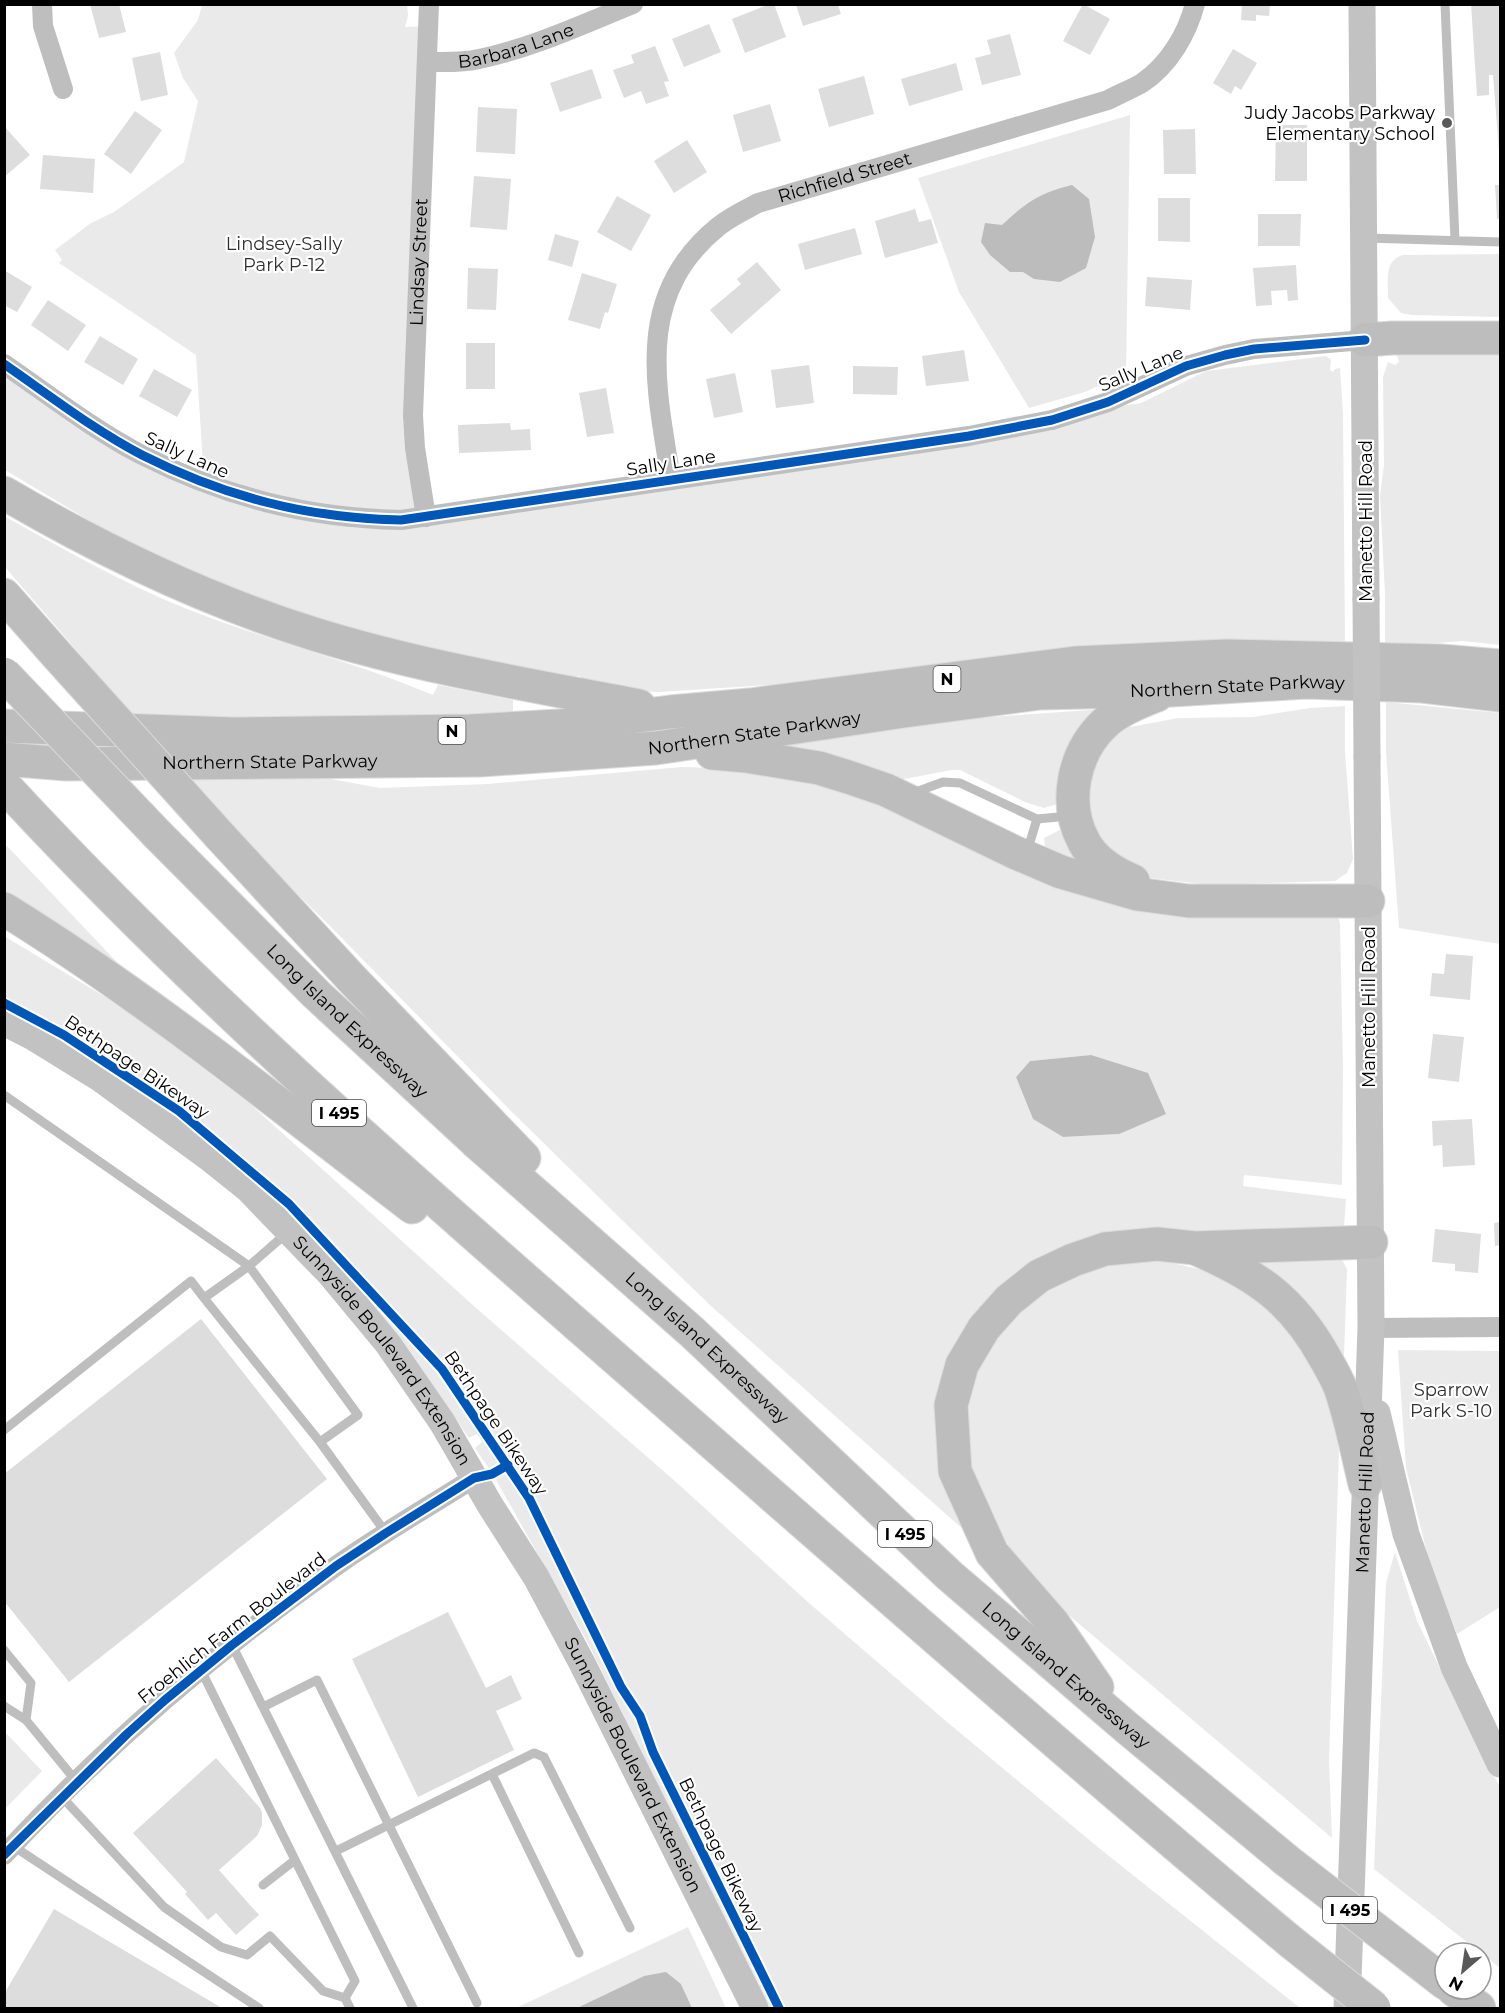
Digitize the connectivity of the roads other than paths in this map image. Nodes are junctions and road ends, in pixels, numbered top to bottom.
1 (42, 4) edge
2 (429, 4) edge
3 (633, 4) edge
4 (1195, 4) edge
5 (1362, 4) edge
6 (1445, 4) edge
7 (428, 62) junction
8 (63, 88) dead end
9 (1364, 238) junction
10 (1455, 240) junction
11 (1500, 242) edge
12 (1500, 339) edge
13 (1365, 340) junction
14 (4, 364) edge
15 (671, 480) junction
16 (4, 493) edge
17 (426, 518) junction
18 (4, 595) edge
19 (1500, 666) edge
20 (4, 674) edge
21 (1172, 690) junction
22 (1500, 695) edge
23 (670, 712) junction
24 (4, 726) edge
25 (656, 748) junction
26 (4, 759) edge
27 (4, 785) edge
28 (902, 798) junction
29 (1075, 815) junction
30 (1037, 819) junction
31 (1026, 857) junction
32 (1368, 896) junction
33 (4, 909) edge
34 (4, 1022) edge
35 (4, 1095) edge
36 (290, 1231) junction
37 (1371, 1242) junction
38 (1195, 1248) junction
39 (249, 1266) junction
40 (204, 1298) junction
41 (1500, 1327) edge
42 (1371, 1328) junction
43 (692, 1332) junction
44 (1369, 1378) junction
45 (645, 1384) junction
46 (4, 1430) edge
47 (320, 1442) junction
48 (474, 1478) junction
49 (1365, 1485) junction
50 (386, 1533) junction
51 (232, 1645) junction
52 (4, 1650) edge
53 (201, 1670) junction
54 (4, 1706) edge
55 (263, 1707) junction
56 (27, 1720) junction
57 (1126, 1727) junction
58 (1500, 1764) edge
59 (492, 1774) junction
60 (77, 1782) junction
61 (62, 1797) junction
62 (389, 1825) junction
63 (9, 1850) edge
64 (336, 1851) junction
65 (295, 1860) junction
66 (263, 1885) dead end
67 (630, 1928) dead end
68 (579, 1953) dead end
69 (1433, 1974) edge
70 (345, 1998) junction
71 (477, 2003) dead end
72 (259, 2008) edge
73 (350, 2008) edge
74 (413, 2008) edge
75 (755, 2008) edge
76 (1347, 2008) edge
77 (1374, 2008) edge

1 - 8 street
2 - 7 street, Lindsay Street
3 - 7 street, Barbara Lane
4 - 15 street, Richfield Street
5 - 9 main road, Manetto Hill Road
6 - 10 lane
7 - 17 street, Lindsay Street
9 - 10 lane
9 - 13 main road, Manetto Hill Road
10 - 11 lane
12 - 13 highway
13 - 15 street, Sally Lane
13 - 32 main road, Manetto Hill Road, bridge
14 - 17 street, Sally Lane
15 - 17 street, Sally Lane
16 - 23 highway
18 - 43 highway, bridge
19 - 23 highway, Northern State Parkway / N
20 - 43 highway, Long Island Expressway / I 495, bridge
21 - 22 highway, Northern State Parkway / N
21 - 25 highway, Northern State Parkway / N
21 - 29 highway
23 - 24 highway, Northern State Parkway / N
25 - 26 highway, Northern State Parkway / N
25 - 28 highway
27 - 45 highway, I 495
28 - 30 lane
28 - 31 highway
29 - 30 lane
29 - 32 highway
30 - 31 lane
31 - 32 highway
32 - 37 main road, Manetto Hill Road
33 - 45 highway
34 - 36 main road, Sunnyside Boulevard Extension
35 - 39 lane
36 - 39 lane
36 - 48 main road, Sunnyside Boulevard Extension
37 - 38 highway
37 - 42 main road, Manetto Hill Road
38 - 49 highway
38 - 57 highway
39 - 40 lane
39 - 47 lane
40 - 46 lane
40 - 47 lane
41 - 42 street
42 - 44 main road, Manetto Hill Road
43 - 57 highway, Long Island Expressway / I 495
44 - 49 main road, Manetto Hill Road
44 - 58 main road
45 - 77 highway, I 495, bridge
47 - 50 lane
48 - 50 street, Froehlich Farm Boulevard
48 - 75 main road, Sunnyside Boulevard Extension
49 - 76 main road, Manetto Hill Road
50 - 51 street, Froehlich Farm Boulevard
51 - 53 street, Froehlich Farm Boulevard
51 - 55 lane
52 - 56 lane
53 - 60 street, Froehlich Farm Boulevard
53 - 65 lane
54 - 56 lane
55 - 62 lane
55 - 64 lane
56 - 60 lane
57 - 69 highway, Long Island Expressway / I 495, bridge
59 - 62 lane
59 - 67 lane
59 - 68 lane
60 - 61 street, Froehlich Farm Boulevard
61 - 63 street, Froehlich Farm Boulevard
61 - 70 lane
62 - 64 lane
62 - 71 lane
63 - 72 lane
64 - 74 lane
65 - 66 lane
65 - 70 lane
70 - 73 lane

